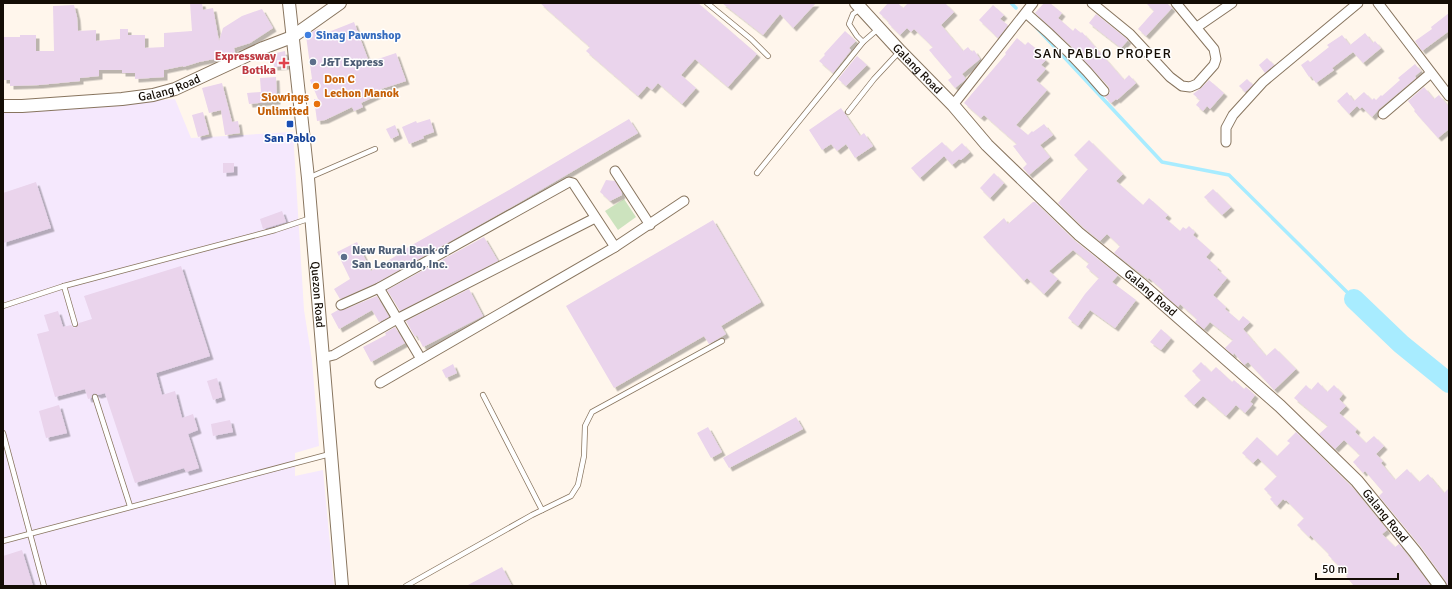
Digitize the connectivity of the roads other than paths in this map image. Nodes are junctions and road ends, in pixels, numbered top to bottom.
1 (289, 3) edge
2 (340, 3) edge
3 (707, 3) edge
4 (1033, 3) edge
5 (1092, 3) edge
6 (1176, 3) edge
7 (1232, 3) edge
8 (1358, 3) edge
9 (1378, 3) edge
10 (859, 6) edge
11 (1026, 13) junction
12 (1197, 27) junction
13 (879, 28) junction
14 (292, 37) junction
15 (863, 42) junction
16 (900, 52) junction
17 (768, 56) dead end
18 (1431, 73) junction
19 (1104, 91) dead end
20 (1449, 96) edge
21 (953, 105) junction
22 (3, 106) edge
23 (848, 112) dead end
24 (1383, 114) dead end
25 (1226, 142) dead end
26 (375, 149) dead end
27 (615, 171) dead end
28 (757, 173) dead end
29 (308, 178) junction
30 (684, 201) dead end
31 (311, 218) junction
32 (595, 218) junction
33 (650, 225) junction
34 (615, 247) junction
35 (64, 286) junction
36 (379, 288) junction
37 (341, 305) dead end
38 (3, 306) edge
39 (397, 319) junction
40 (75, 324) dead end
41 (722, 341) dead end
42 (322, 358) junction
43 (421, 359) junction
44 (380, 383) dead end
45 (483, 395) dead end
46 (95, 396) dead end
47 (3, 434) edge
48 (331, 454) junction
49 (130, 506) junction
50 (542, 510) junction
51 (30, 534) junction
52 (3, 541) edge
53 (44, 586) edge
54 (342, 586) edge
55 (406, 586) edge
56 (1440, 586) edge

1 - 14 street, Quezon Road
2 - 14 street, Galang Road
3 - 17 lane
4 - 11 street
5 - 12 street
6 - 12 street
7 - 12 street
8 - 25 street
9 - 18 street
10 - 13 street, Galang Road
10 - 15 lane
11 - 19 street
11 - 21 street
13 - 15 lane
13 - 16 street, Galang Road
14 - 22 street, Galang Road
14 - 29 street, Quezon Road
15 - 28 lane
16 - 21 street, Galang Road
16 - 23 lane
18 - 20 street
18 - 24 street
21 - 56 street, Galang Road
26 - 29 lane
27 - 33 street
29 - 31 street, Quezon Road
30 - 33 street
31 - 35 lane
31 - 42 street, Quezon Road
32 - 34 street
32 - 36 street
32 - 39 street
33 - 34 street
34 - 43 street
35 - 38 lane
35 - 40 lane
36 - 37 street
36 - 39 street
39 - 42 street
39 - 43 street
41 - 50 lane
42 - 48 street, Quezon Road
43 - 44 street
45 - 50 lane
46 - 49 lane
47 - 51 lane
48 - 49 lane
48 - 54 street, Quezon Road
49 - 51 lane
50 - 55 lane
51 - 52 lane
51 - 53 lane

